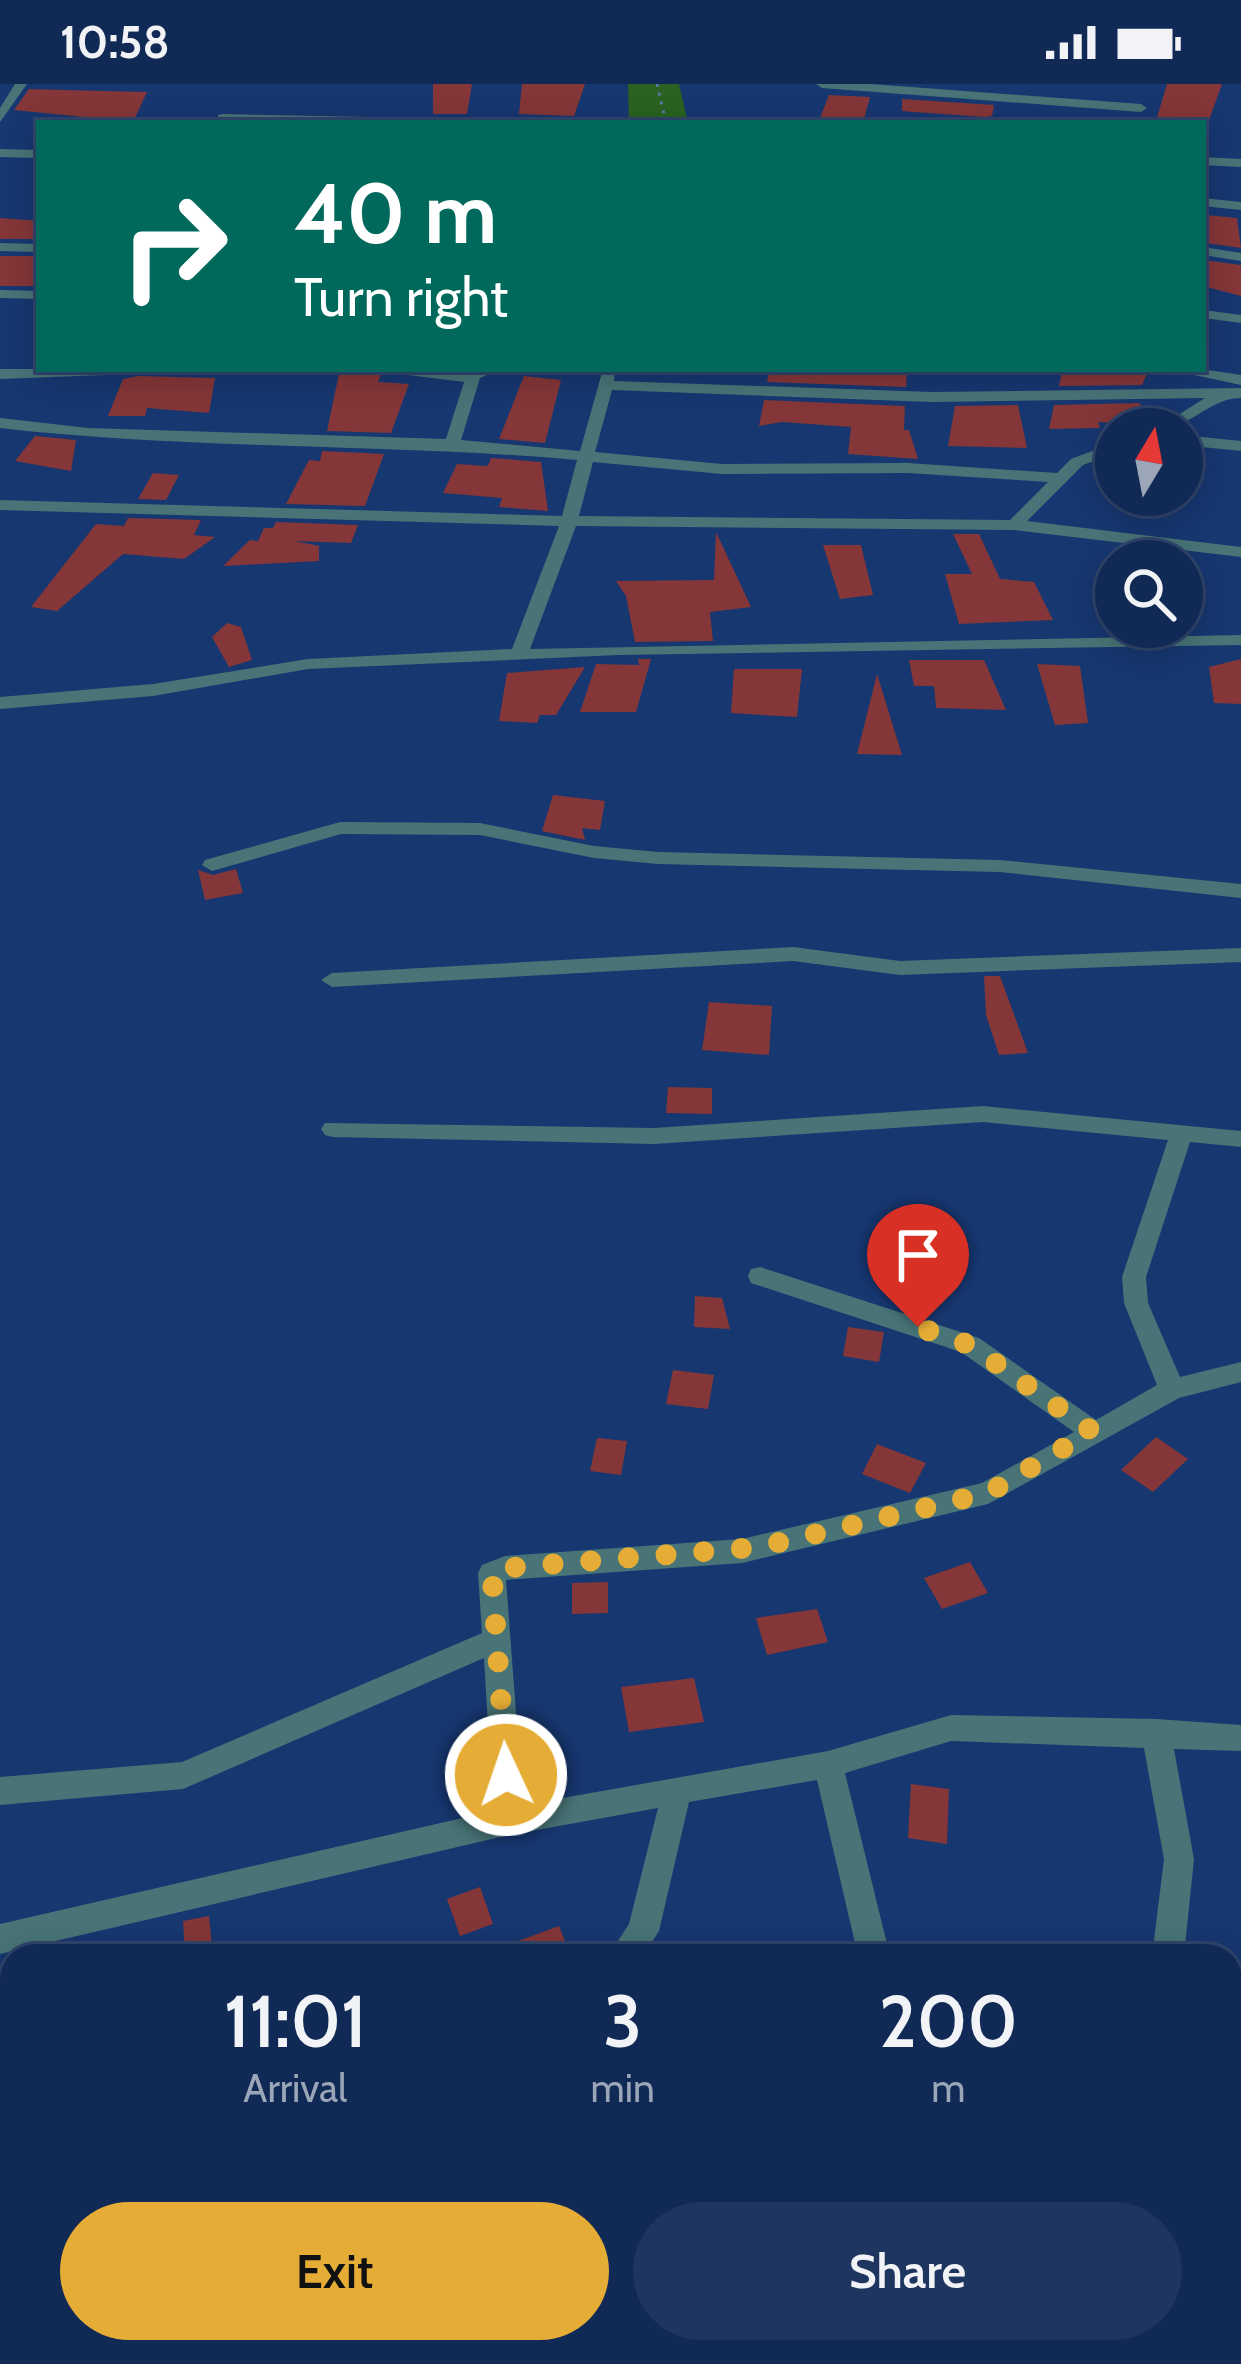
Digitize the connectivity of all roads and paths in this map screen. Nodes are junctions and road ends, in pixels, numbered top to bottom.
1 (21, 84) edge
2 (657, 84) edge
3 (822, 84) edge
4 (1141, 108) dead end
5 (2, 112) edge
6 (222, 118) dead end
7 (324, 120) edge
8 (665, 120) edge
9 (0, 153) edge
10 (36, 154) edge
11 (1206, 160) edge
12 (1241, 163) edge
13 (1206, 202) edge
14 (1241, 206) edge
15 (0, 247) edge
16 (36, 248) edge
17 (1206, 251) edge
18 (1241, 257) edge
19 (0, 293) edge
20 (36, 295) edge
21 (1206, 314) edge
22 (1241, 319) edge
23 (53, 372) edge
24 (431, 372) edge
25 (484, 372) edge
26 (1192, 372) edge
27 (0, 374) edge
28 (473, 376) junction
29 (608, 377) edge
30 (1241, 380) edge
31 (1233, 393) edge
32 (1203, 409) edge
33 (0, 423) edge
34 (1203, 442) edge
35 (452, 444) junction
36 (1241, 446) edge
37 (1095, 454) edge
38 (584, 456) junction
39 (1060, 478) junction
40 (0, 506) edge
41 (569, 521) junction
42 (1014, 525) junction
43 (1241, 552) edge
44 (1241, 640) edge
45 (519, 654) junction
46 (0, 703) edge
47 (212, 865) dead end
48 (1241, 891) edge
49 (1241, 956) edge
50 (332, 980) dead end
51 (333, 1129) dead end
52 (1182, 1133) junction
53 (1241, 1139) edge
54 (760, 1276) dead end
55 (1241, 1372) edge
56 (1172, 1389) junction
57 (1092, 1431) junction
58 (498, 1639) junction
59 (1156, 1732) junction
60 (1241, 1738) edge
61 (828, 1764) junction
62 (0, 1791) edge
63 (677, 1792) junction
64 (508, 1821) junction
65 (0, 1939) edge
66 (634, 1944) edge
67 (871, 1944) edge
68 (1169, 1944) edge

1 - 5 street
2 - 8 path
3 - 4 street
6 - 7 street
9 - 10 street
11 - 12 street
13 - 14 street
15 - 16 street
17 - 18 street
19 - 20 street
21 - 22 street
23 - 27 street
24 - 28 street
25 - 28 street
26 - 30 street
28 - 35 street
29 - 31 street
29 - 38 street
31 - 32 street
33 - 35 street
34 - 36 street
35 - 38 street
37 - 39 street
38 - 39 street
38 - 41 street
39 - 42 street
40 - 41 street
41 - 42 street
41 - 45 street
42 - 43 street
44 - 45 street
45 - 46 street
47 - 48 street
49 - 50 street
51 - 52 street
52 - 53 street
52 - 56 street
54 - 57 street
55 - 56 street
56 - 57 street
57 - 58 street
58 - 62 street
58 - 64 street
59 - 60 street
59 - 61 street
59 - 68 street
61 - 63 street
61 - 67 street
63 - 64 street
63 - 66 street
64 - 65 street

